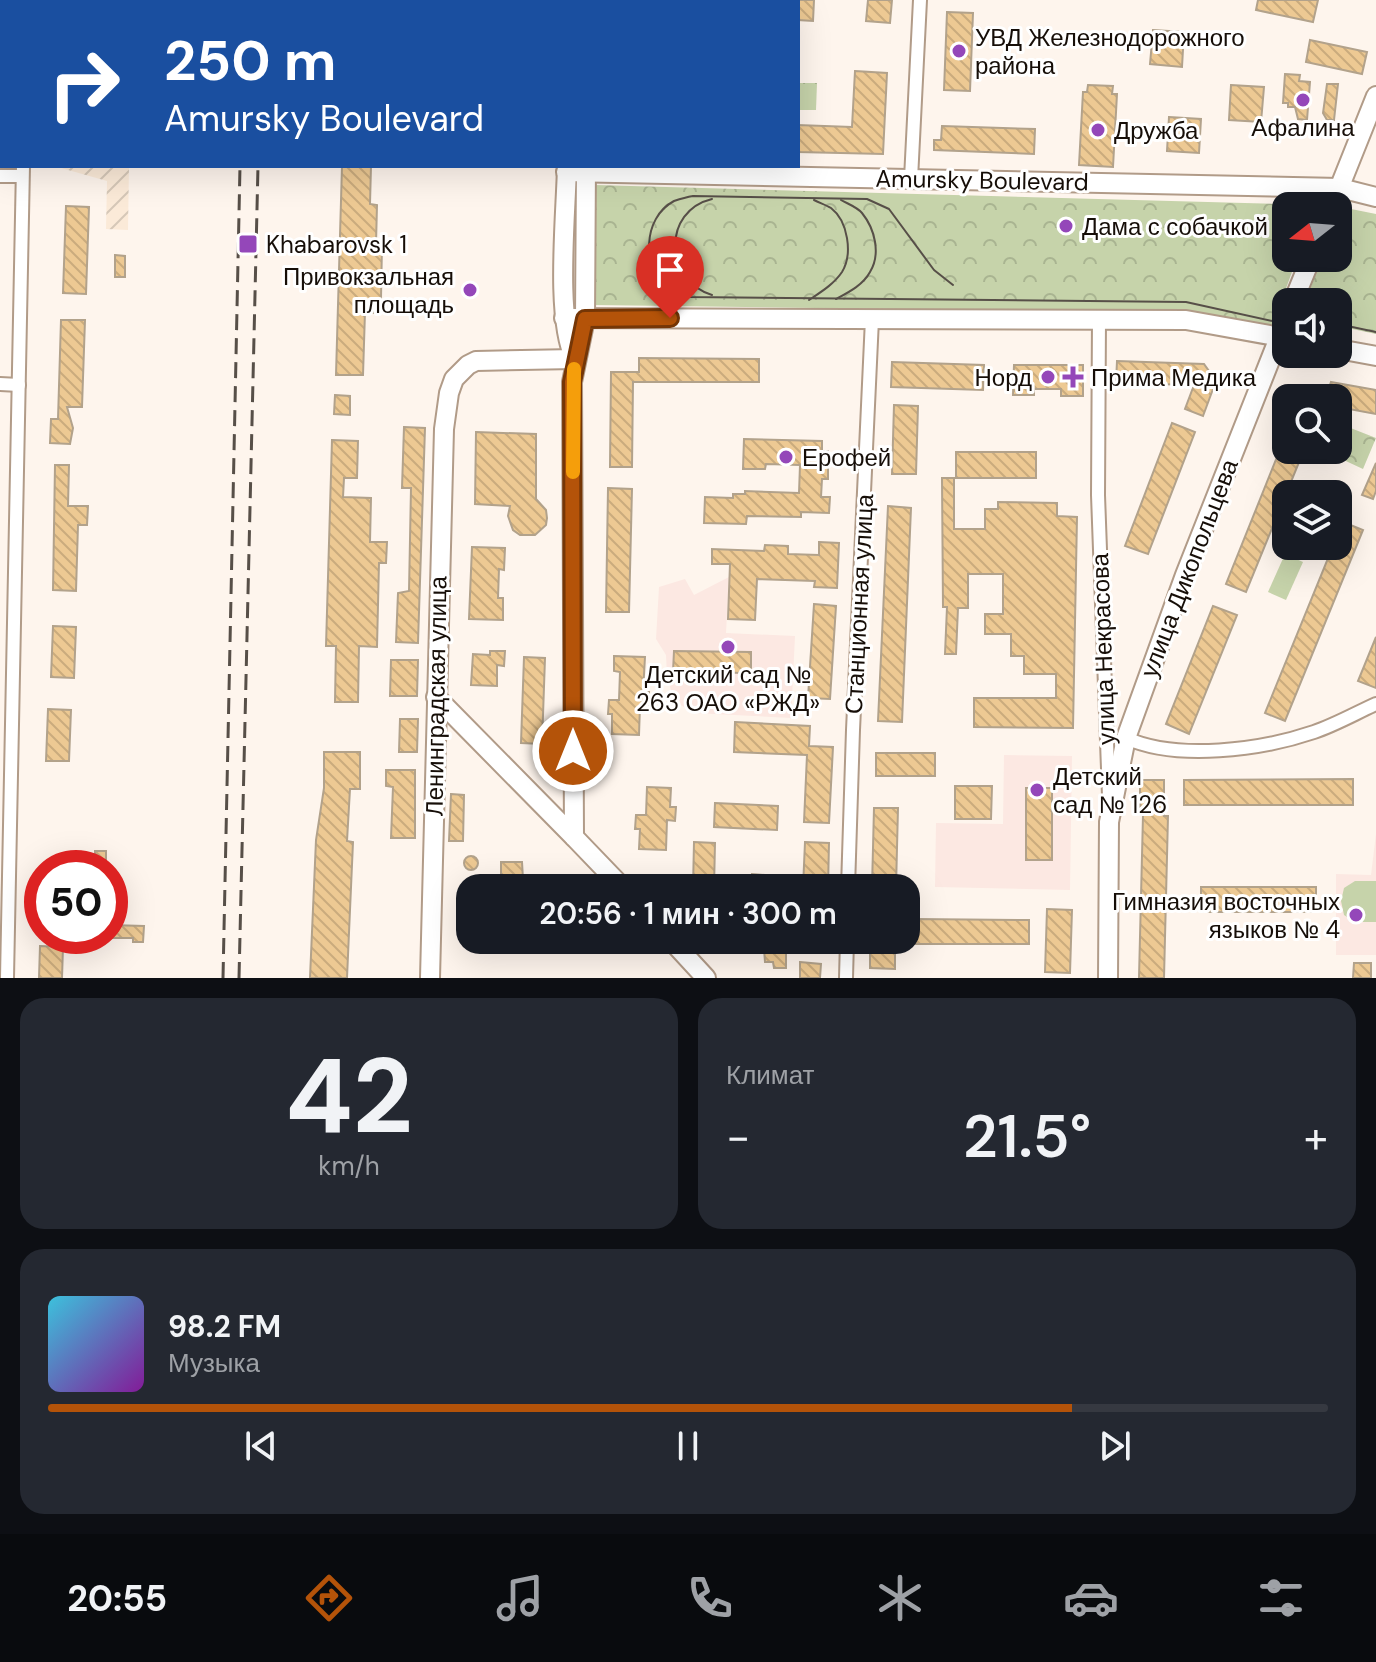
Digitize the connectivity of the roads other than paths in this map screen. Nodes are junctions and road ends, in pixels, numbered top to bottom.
1 (920, 0) edge
2 (1376, 96) edge
3 (566, 169) edge
4 (586, 169) edge
5 (23, 171) edge
6 (0, 176) edge
7 (911, 179) junction
8 (1338, 192) edge
9 (1272, 194) edge
10 (1352, 197) edge
11 (1376, 197) edge
12 (564, 318) junction
13 (585, 319) junction
14 (872, 319) junction
15 (1099, 319) junction
16 (1272, 331) edge
17 (1352, 352) edge
18 (1376, 356) edge
19 (575, 359) junction
20 (1272, 361) edge
21 (0, 384) edge
22 (19, 385) junction
23 (6, 688) edge
24 (436, 697) junction
25 (1376, 704) edge
26 (1126, 738) junction
27 (1109, 822) junction
28 (574, 837) junction
29 (610, 874) edge
30 (848, 874) edge
31 (4, 910) edge
32 (684, 954) edge
33 (847, 954) edge
34 (7, 978) edge
35 (430, 978) edge
36 (706, 978) edge
37 (846, 978) edge
38 (1108, 978) edge

1 - 7 street
2 - 8 street
3 - 4 street, Amursky Boulevard
3 - 12 street
4 - 7 street, Amursky Boulevard
4 - 13 street
5 - 6 street
5 - 22 street
7 - 9 street, Amursky Boulevard
10 - 11 street, Amursky Boulevard
12 - 13 street
12 - 19 street
13 - 14 street
13 - 19 street
14 - 15 street
14 - 30 street, Станционная улица
15 - 16 street
15 - 27 street, улица Некрасова
17 - 18 street
19 - 24 street, Ленинградская улица
19 - 28 street
20 - 26 street, улица Дикопольцева
21 - 22 street
22 - 23 street
23 - 31 street
24 - 28 street
24 - 35 street, Ленинградская улица
25 - 26 street
26 - 27 street, улица Дикопольцева
27 - 38 street, улица Некрасова
28 - 29 street
31 - 34 street
32 - 36 street
33 - 37 street

